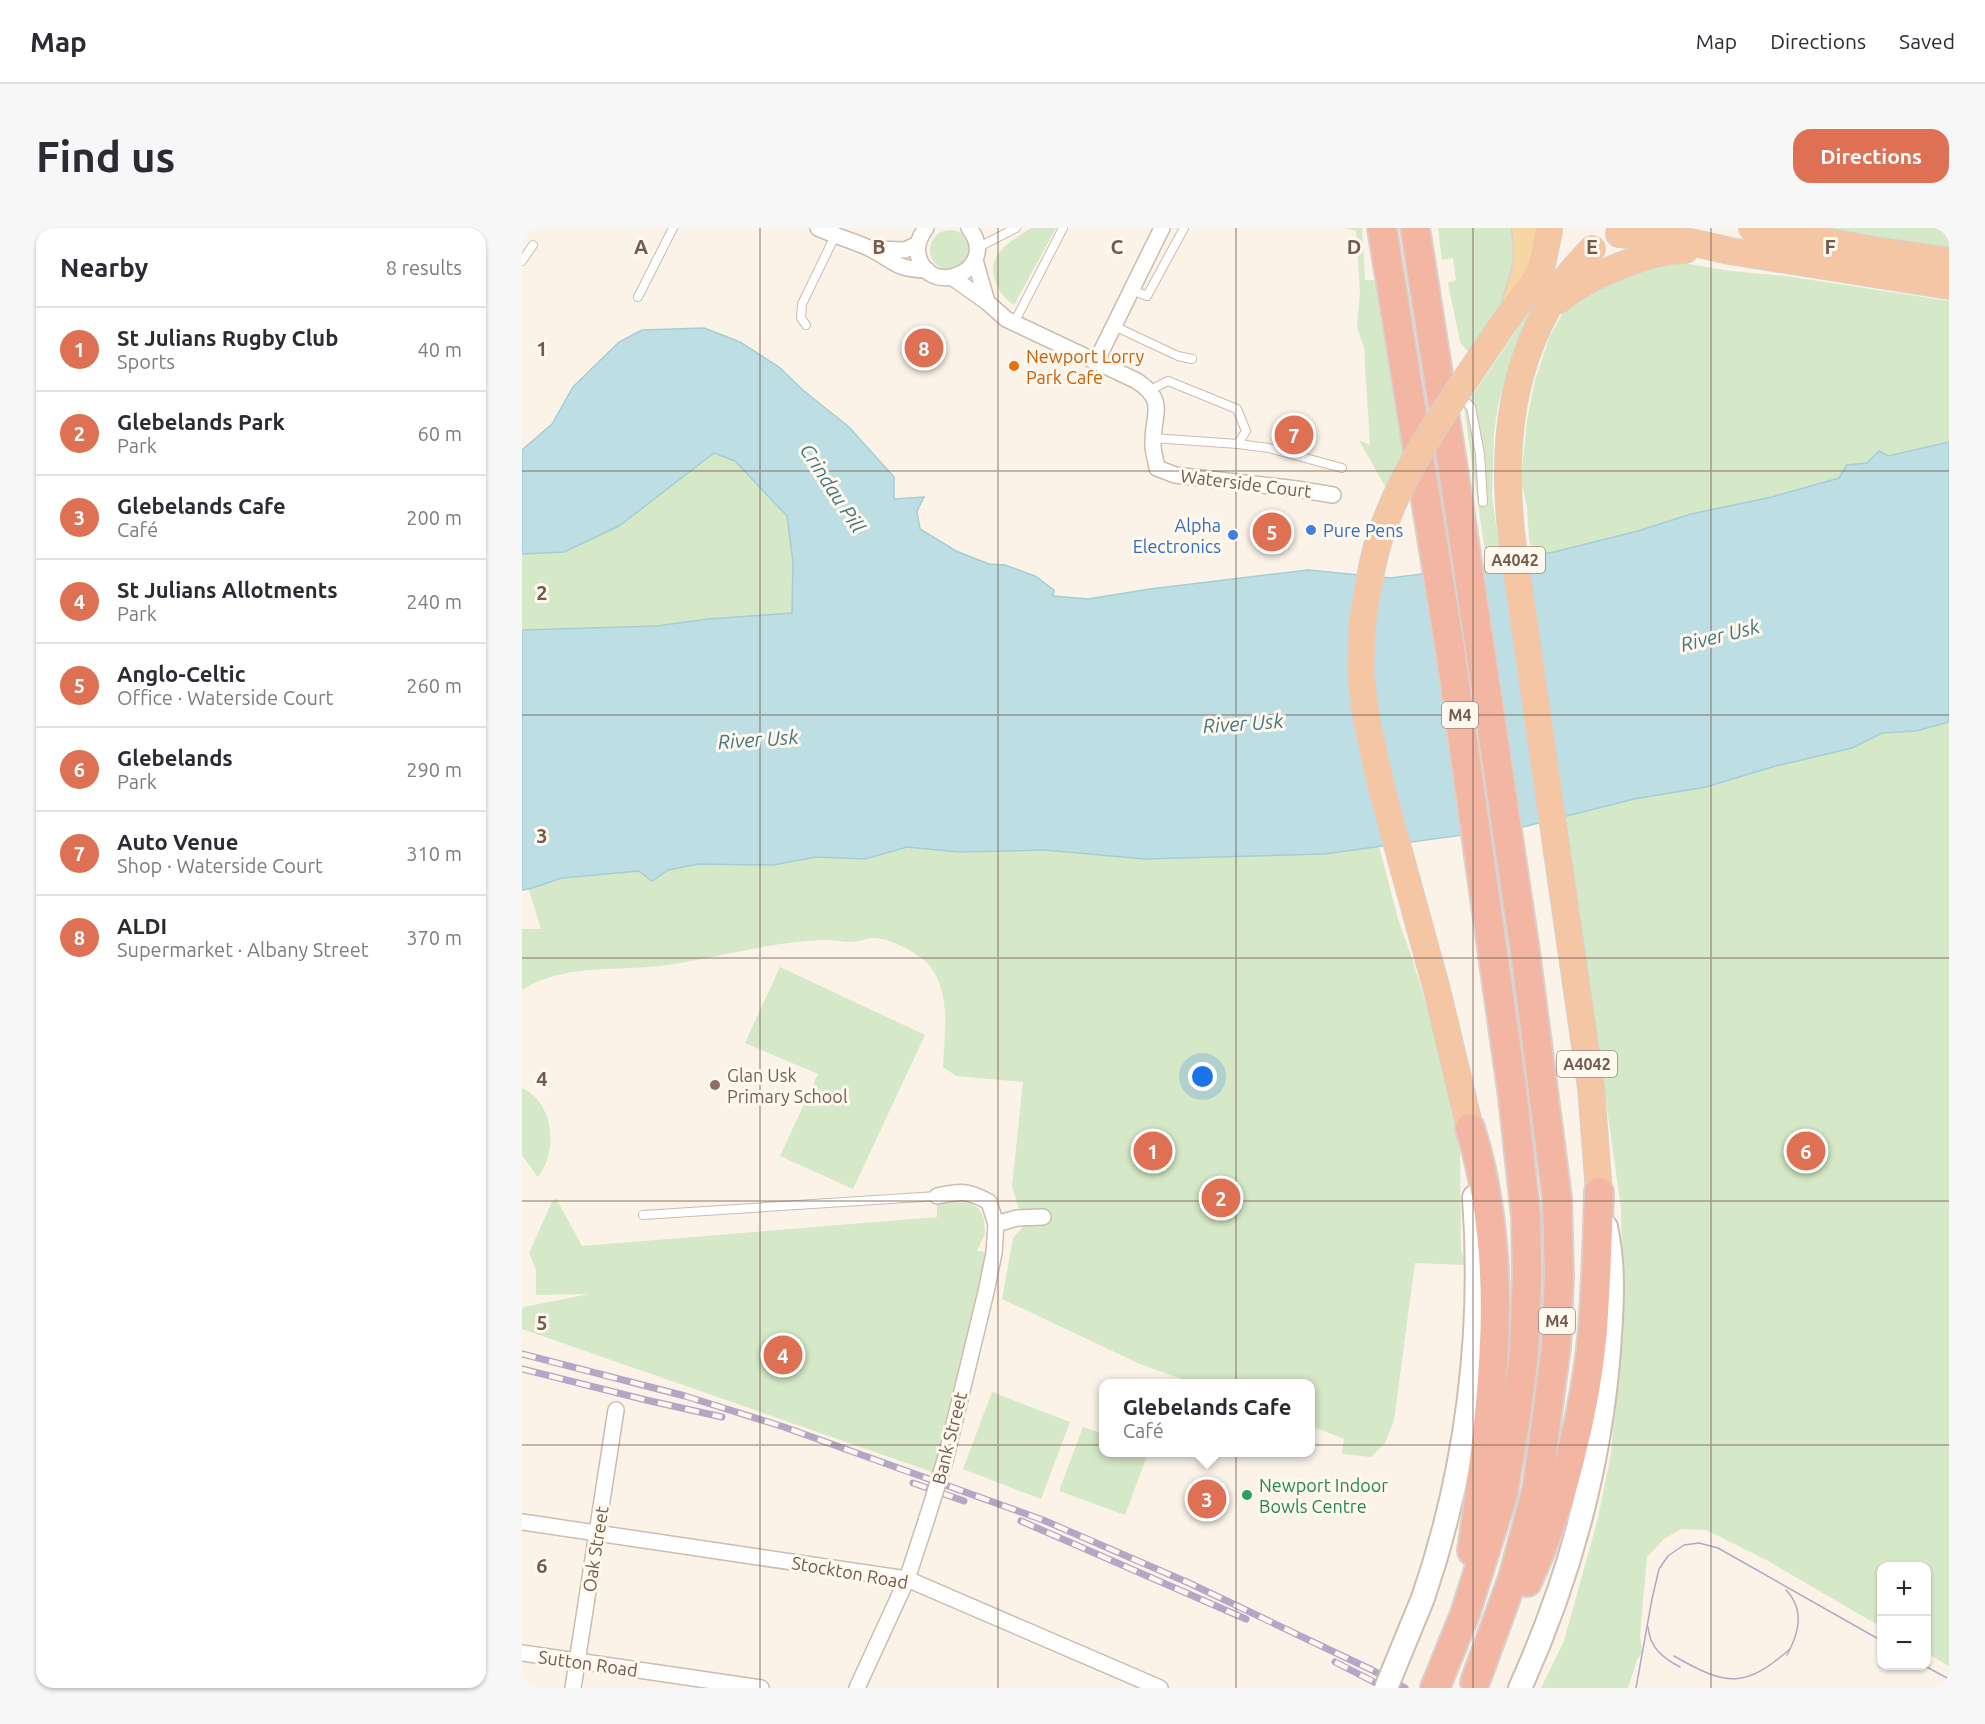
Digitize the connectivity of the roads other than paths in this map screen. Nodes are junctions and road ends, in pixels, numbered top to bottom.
1 (673, 228) edge
2 (969, 228) edge
3 (1016, 228) edge
4 (1063, 228) edge
5 (1162, 228) edge
6 (1184, 228) edge
7 (1382, 228) edge
8 (1415, 228) edge
9 (1752, 228) edge
10 (925, 229) edge
11 (1540, 229) edge
12 (826, 231) edge
13 (1621, 231) edge
14 (918, 244) junction
15 (533, 245) dead end
16 (871, 249) junction
17 (1592, 249) junction
18 (1730, 250) junction
19 (976, 254) junction
20 (522, 261) edge
21 (1949, 261) edge
22 (927, 270) junction
23 (953, 278) junction
24 (1949, 286) edge
25 (1132, 290) junction
26 (638, 297) dead end
27 (987, 302) junction
28 (1547, 310) junction
29 (1014, 323) junction
30 (806, 325) dead end
31 (1114, 326) junction
32 (1192, 359) dead end
33 (1096, 362) junction
34 (1438, 379) junction
35 (1150, 390) junction
36 (1153, 438) junction
37 (1238, 444) junction
38 (1342, 468) dead end
39 (1333, 495) dead end
40 (1483, 502) dead end
41 (1470, 1128) junction
42 (1599, 1192) junction
43 (937, 1196) joint
44 (643, 1215) dead end
45 (1043, 1217) dead end
46 (996, 1224) junction
47 (616, 1410) dead end
48 (522, 1522) edge
49 (597, 1534) junction
50 (907, 1580) junction
51 (1454, 1644) junction
52 (522, 1653) edge
53 (577, 1661) junction
54 (1135, 1683) edge
55 (1474, 1685) edge
56 (573, 1688) edge
57 (761, 1688) edge
58 (856, 1688) edge
59 (1160, 1688) edge
60 (1386, 1688) edge
61 (1435, 1688) edge
62 (1520, 1688) edge

1 - 26 lane
2 - 19 street
3 - 19 lane
4 - 29 lane
5 - 25 street
6 - 25 lane
7 - 51 highway, M4
8 - 34 highway, M4
9 - 21 highway
10 - 14 street
11 - 17 highway
11 - 41 highway, bridge
12 - 16 street
12 - 30 lane
13 - 17 highway
13 - 18 highway, A4042
14 - 16 street
14 - 22 street
15 - 20 lane
16 - 22 street
17 - 28 highway, A4042
18 - 24 highway, A4042
18 - 28 highway, A4042
19 - 23 street
19 - 27 street
22 - 23 street
23 - 27 street
25 - 31 street
27 - 29 street
28 - 42 highway, A4042
29 - 33 street
31 - 32 lane
31 - 33 street
33 - 35 street
34 - 40 lane
34 - 55 highway, M4
35 - 36 street, Waterside Court
35 - 37 lane
36 - 37 lane
36 - 39 street, Waterside Court
37 - 38 lane
41 - 51 highway, M4
41 - 60 main road, bridge
42 - 55 highway, M4
42 - 62 main road
43 - 44 lane
43 - 46 street
45 - 46 street
46 - 50 street, Bank Street, bridge
47 - 49 street, Oak Street
48 - 49 street, Stockton Road
49 - 50 street, Stockton Road
49 - 53 street, Oak Street
50 - 54 street, Stockton Road
50 - 58 street, Bank Street
51 - 61 highway, M4
52 - 53 street, Sutton Road
53 - 56 street, Oak Street
53 - 57 street, Sutton Road
54 - 59 street, Stockton Road

